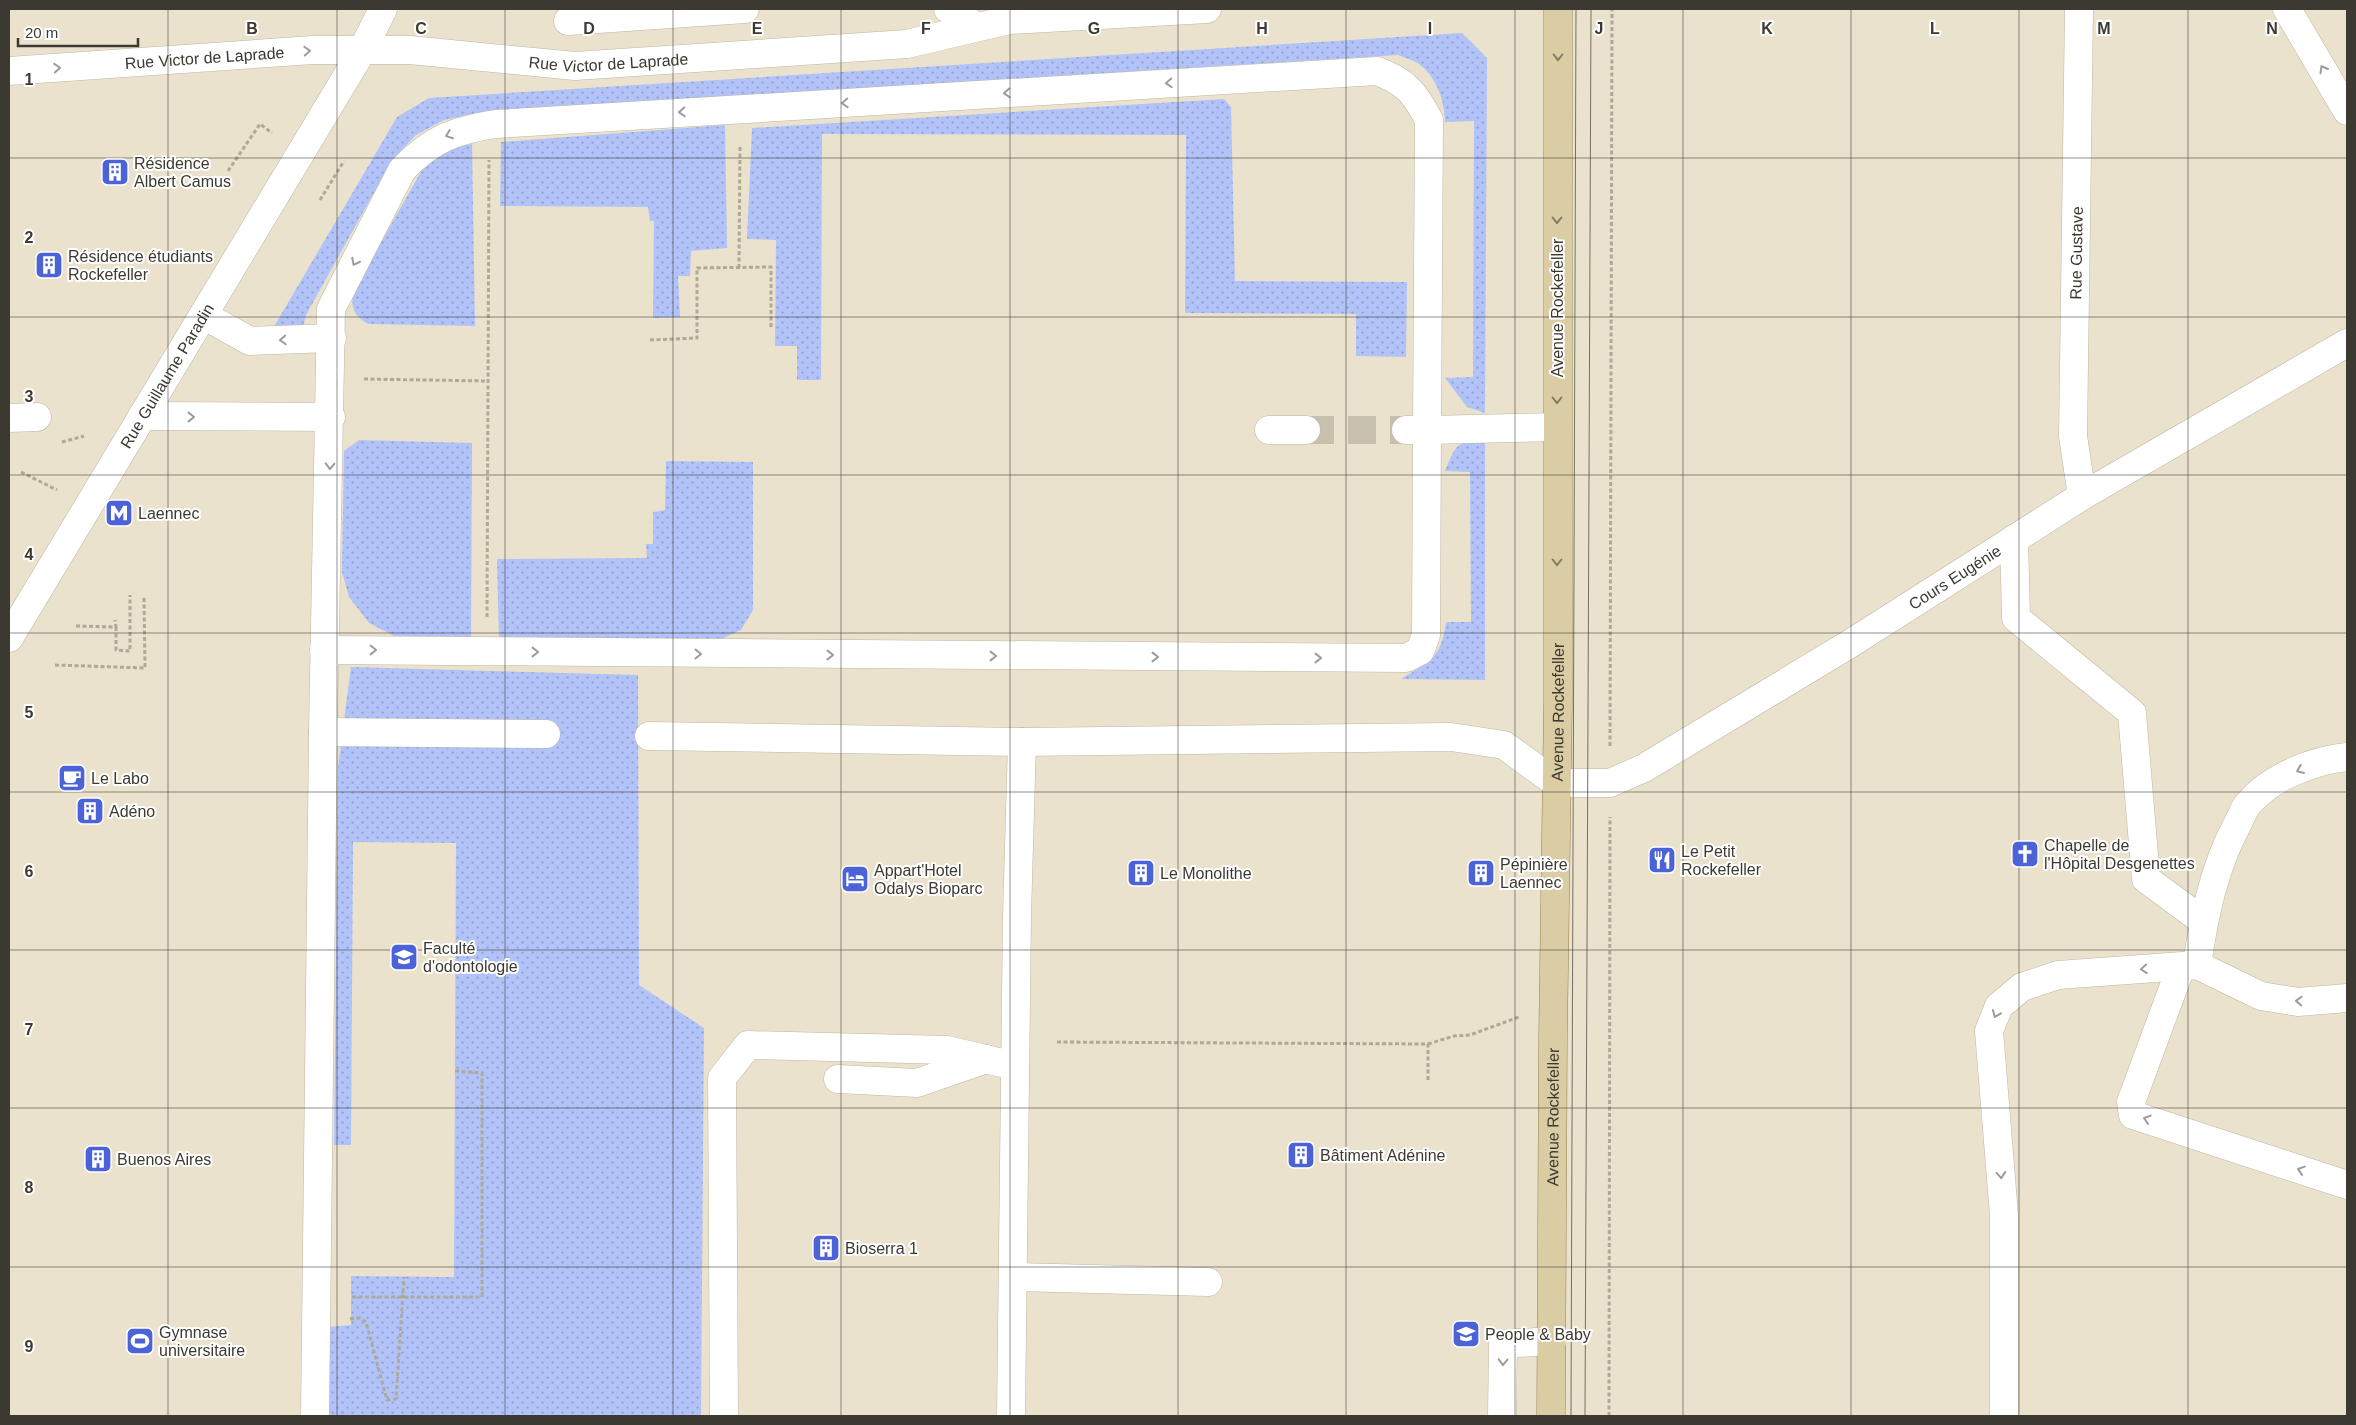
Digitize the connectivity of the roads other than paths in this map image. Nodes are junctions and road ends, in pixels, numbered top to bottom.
1 (383, 9) edge
2 (746, 9) edge
3 (948, 9) edge
4 (1207, 9) edge
5 (1558, 9) edge
6 (2080, 9) edge
7 (2287, 9) edge
8 (568, 21) dead end
9 (977, 27) junction
10 (362, 51) junction
11 (9, 71) edge
12 (2347, 111) edge
13 (203, 315) junction
14 (332, 338) junction
15 (2347, 343) edge
16 (142, 416) junction
17 (37, 417) dead end
18 (331, 417) junction
19 (9, 418) edge
20 (1557, 427) junction
21 (1268, 430) dead end
22 (1306, 430) tunnel mouth
23 (1417, 430) junction
24 (2082, 496) junction
25 (2014, 539) junction
26 (9, 638) edge
27 (324, 650) junction
28 (323, 732) junction
29 (546, 734) dead end
30 (649, 736) dead end
31 (1022, 742) junction
32 (2347, 757) edge
33 (1556, 783) junction
34 (2203, 921) junction
35 (2189, 966) junction
36 (2347, 998) edge
37 (986, 1059) junction
38 (1015, 1066) junction
39 (838, 1079) dead end
40 (2347, 1185) edge
41 (1013, 1278) junction
42 (1208, 1282) dead end
43 (1552, 1341) junction
44 (316, 1416) edge
45 (724, 1416) edge
46 (1011, 1416) edge
47 (1502, 1416) edge
48 (1552, 1416) edge
49 (2004, 1416) edge

1 - 10 street, Rue Guillaume Paradin
2 - 8 street
3 - 9 street
4 - 9 street, Rue Victor de Laprade
5 -> 20 main road, Avenue Rockefeller
6 - 24 street, Rue Gustave
12 -> 7 street
9 - 10 street, Rue Victor de Laprade
11 -> 10 street, Rue Victor de Laprade
10 - 13 street, Rue Guillaume Paradin
14 -> 13 street
13 - 16 street, Rue Guillaume Paradin
14 - 18 street
23 -> 14 street
15 - 24 street, Cours Eugénie
16 -> 18 street
16 - 26 street, Rue Guillaume Paradin
17 - 19 street
18 -> 27 street
20 - 23 street
20 -> 33 main road, Avenue Rockefeller
21 - 22 street
27 -> 23 street
24 - 25 street, Cours Eugénie
25 - 33 street, Cours Eugénie
25 - 34 street
27 - 28 street
28 - 29 street
28 - 44 street
30 - 31 street
31 - 33 street
31 - 38 street
32 -> 34 street
33 - 43 main road, Avenue Rockefeller
34 - 35 street
36 -> 35 street
40 -> 35 street
35 -> 49 street
37 - 38 street
37 - 39 street
37 - 45 street
38 - 41 street
41 - 42 street
41 - 46 street
43 -> 47 street
43 - 48 main road, Avenue Rockefeller

